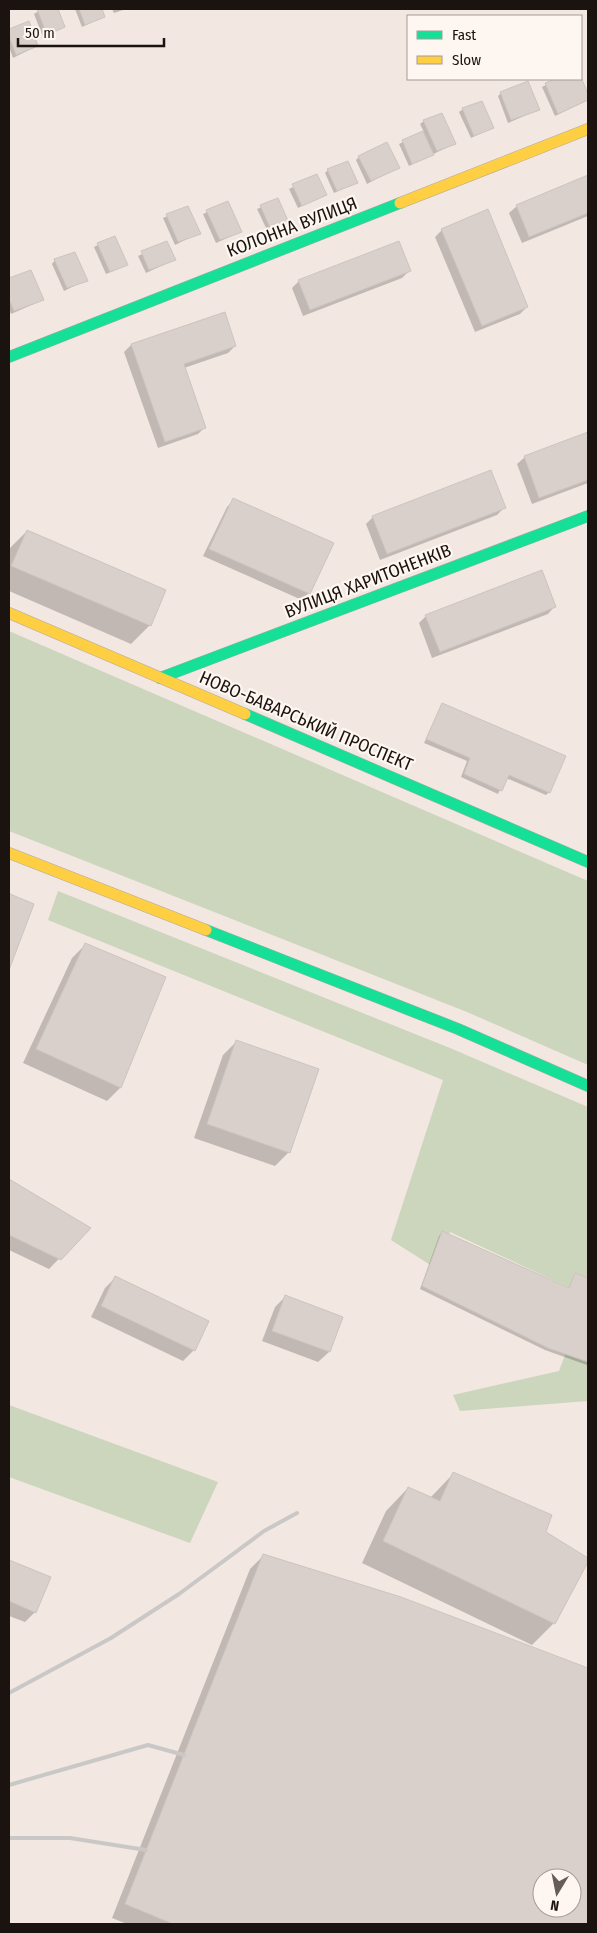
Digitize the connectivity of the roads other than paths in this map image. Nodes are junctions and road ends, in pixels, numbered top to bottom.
1 (588, 129) edge
2 (9, 357) edge
3 (588, 516) edge
4 (9, 614) edge
5 (160, 678) junction
6 (9, 853) edge
7 (588, 862) edge
8 (588, 1086) edge

1 - 2 street, КОЛОННА ВУЛИЦЯ
3 - 5 street, ВУЛИЦЯ ХАРИТОНЕНКІВ
4 - 5 street, НОВО-БАВАРСЬКИЙ ПРОСПЕКТ
5 - 7 street, НОВО-БАВАРСЬКИЙ ПРОСПЕКТ
6 - 8 street

